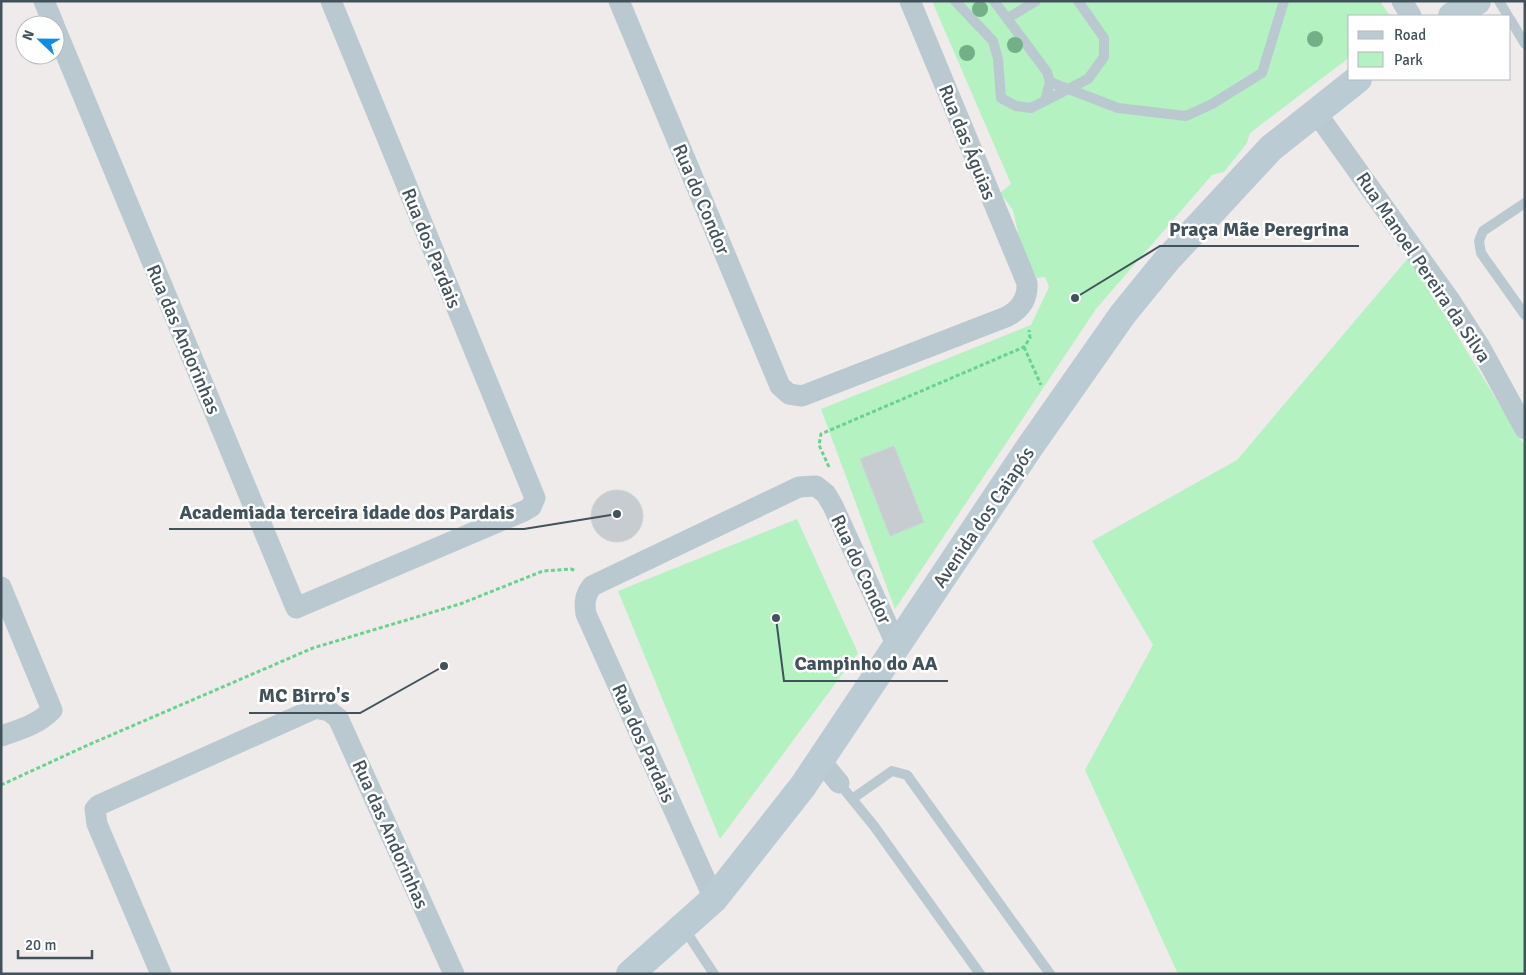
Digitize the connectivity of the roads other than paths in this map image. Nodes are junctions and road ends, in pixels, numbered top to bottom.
1 (44, 1) edge
2 (331, 1) edge
3 (619, 1) edge
4 (910, 1) edge
5 (955, 1) edge
6 (1036, 1) edge
7 (1078, 1) edge
8 (1284, 1) edge
9 (1402, 1) edge
10 (1478, 1) edge
11 (1499, 1) edge
12 (997, 2) edge
13 (49, 15) edge
14 (1410, 15) edge
15 (1454, 15) edge
16 (1507, 15) edge
17 (1008, 18) junction
18 (1511, 21) edge
19 (1525, 44) edge
20 (65, 53) edge
21 (1357, 80) edge
22 (1050, 82) junction
23 (1068, 90) junction
24 (1045, 101) junction
25 (1315, 111) junction
26 (1525, 203) edge
27 (1017, 312) joint
28 (1525, 315) edge
29 (1525, 429) edge
30 (592, 586) joint
31 (1, 587) edge
32 (338, 591) joint
33 (897, 646) junction
34 (1, 736) edge
35 (820, 760) junction
36 (846, 791) junction
37 (714, 899) junction
38 (683, 926) junction
39 (161, 974) edge
40 (454, 974) edge
41 (630, 974) edge
42 (714, 974) edge
43 (980, 974) edge
44 (1050, 974) edge

1 - 13 street, Rua das Andorinhas
2 - 32 street, Rua dos Pardais
3 - 27 street, Rua do Condor
4 - 27 street, Rua das Águias
5 - 24 lane
6 - 17 lane
7 - 23 lane
8 - 23 lane
9 - 14 street
10 - 15 main road
11 - 16 lane
12 - 17 lane
17 - 22 lane
18 - 19 lane
20 - 32 street, Rua das Andorinhas
21 - 25 main road, Avenida dos Caiapós
22 - 23 lane
22 - 24 lane
23 - 24 lane
25 - 29 street, Rua Manoel Pereira da Silva
25 - 33 main road, Avenida dos Caiapós
26 - 28 lane
30 - 33 street, Rua do Condor
30 - 37 street, Rua dos Pardais
31 - 34 street
33 - 35 main road, Avenida dos Caiapós
35 - 36 street
35 - 37 main road, Avenida dos Caiapós
36 - 43 lane
36 - 44 lane
37 - 38 main road, Avenida dos Caiapós
38 - 41 main road, Avenida dos Caiapós
38 - 42 lane
39 - 40 street, Rua das Andorinhas

